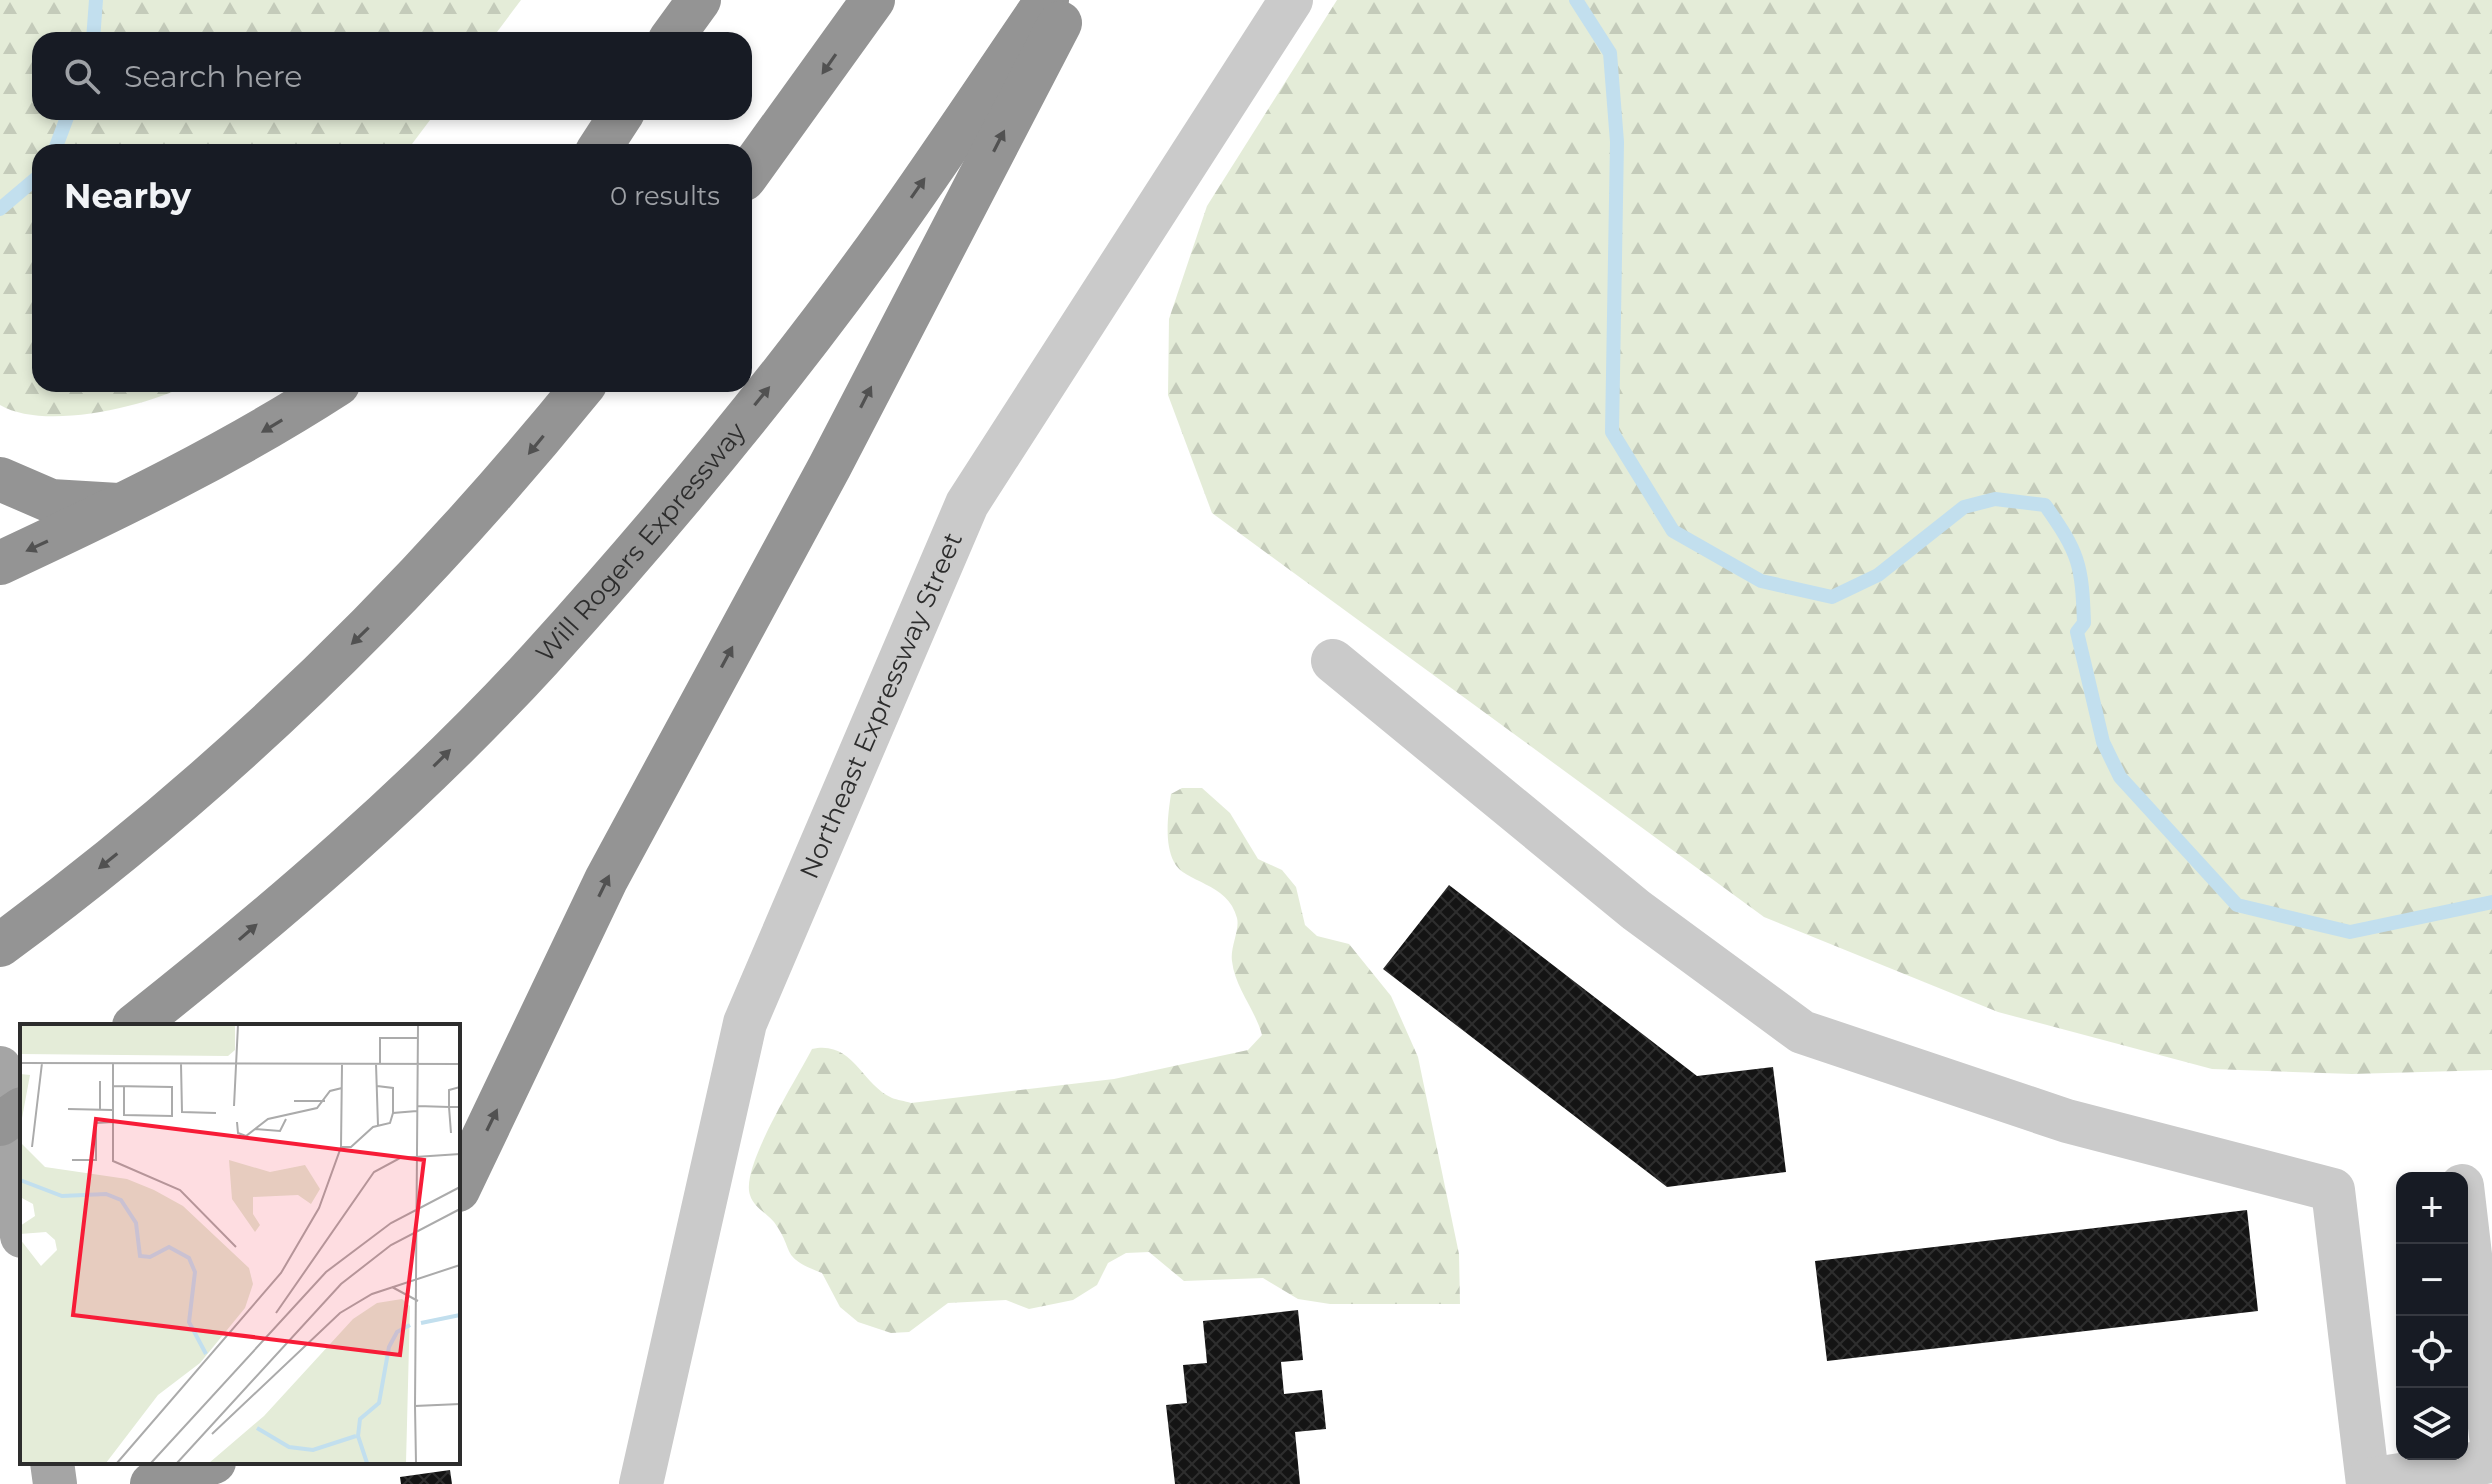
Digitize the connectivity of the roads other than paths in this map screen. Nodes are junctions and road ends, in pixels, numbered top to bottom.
1 (699, 0) edge
2 (873, 0) edge
3 (1047, 0) edge
4 (1072, 0) edge
5 (1291, 0) edge
6 (676, 32) edge
7 (618, 120) edge
8 (602, 144) edge
9 (752, 168) edge
10 (326, 392) edge
11 (579, 392) edge
12 (0, 479) edge
13 (124, 505) junction
14 (0, 563) edge
15 (1333, 661) dead end
16 (0, 945) edge
17 (136, 1024) edge
18 (0, 1068) edge
19 (20, 1110) edge
20 (0, 1124) edge
21 (2492, 1179) edge
22 (2468, 1183) edge
23 (460, 1186) edge
24 (20, 1221) edge
25 (2468, 1236) edge
26 (2492, 1444) edge
27 (2492, 1461) edge
28 (52, 1464) edge
29 (208, 1464) edge
30 (2368, 1482) edge
31 (55, 1484) edge
32 (152, 1484) edge
33 (641, 1484) edge

1 - 6 highway
2 -> 9 highway
17 -> 3 highway, Will Rogers Expressway
23 -> 4 highway
5 - 33 street, Northeast Expressway Street
7 - 8 highway
10 -> 13 highway
11 -> 16 highway
12 - 13 highway
13 -> 14 highway
15 - 30 street
18 - 24 main road
19 - 20 highway, bridge
21 - 22 street
25 - 26 street
27 - 30 street
28 - 31 main road
29 - 32 highway

